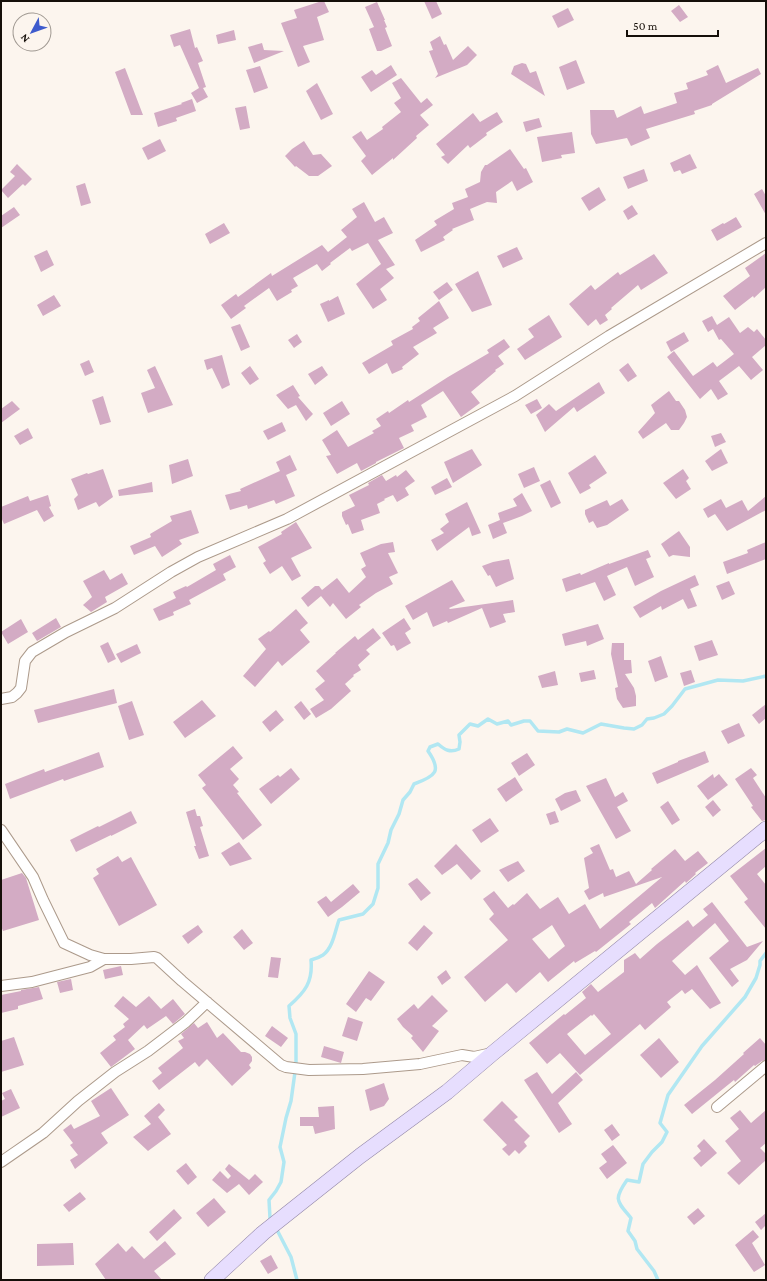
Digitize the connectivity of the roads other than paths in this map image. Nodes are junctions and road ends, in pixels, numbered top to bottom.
1 (766, 242) edge
2 (1, 700) edge
3 (766, 829) edge
4 (1, 830) edge
5 (104, 959) junction
6 (1, 986) edge
7 (207, 1002) junction
8 (493, 1053) junction
9 (766, 1066) edge
10 (717, 1107) dead end
11 (1, 1162) edge
12 (212, 1280) edge

1 - 2 street
3 - 8 main road
4 - 5 street
5 - 6 street
5 - 7 street
7 - 8 street
7 - 11 street
8 - 12 main road
9 - 10 street

